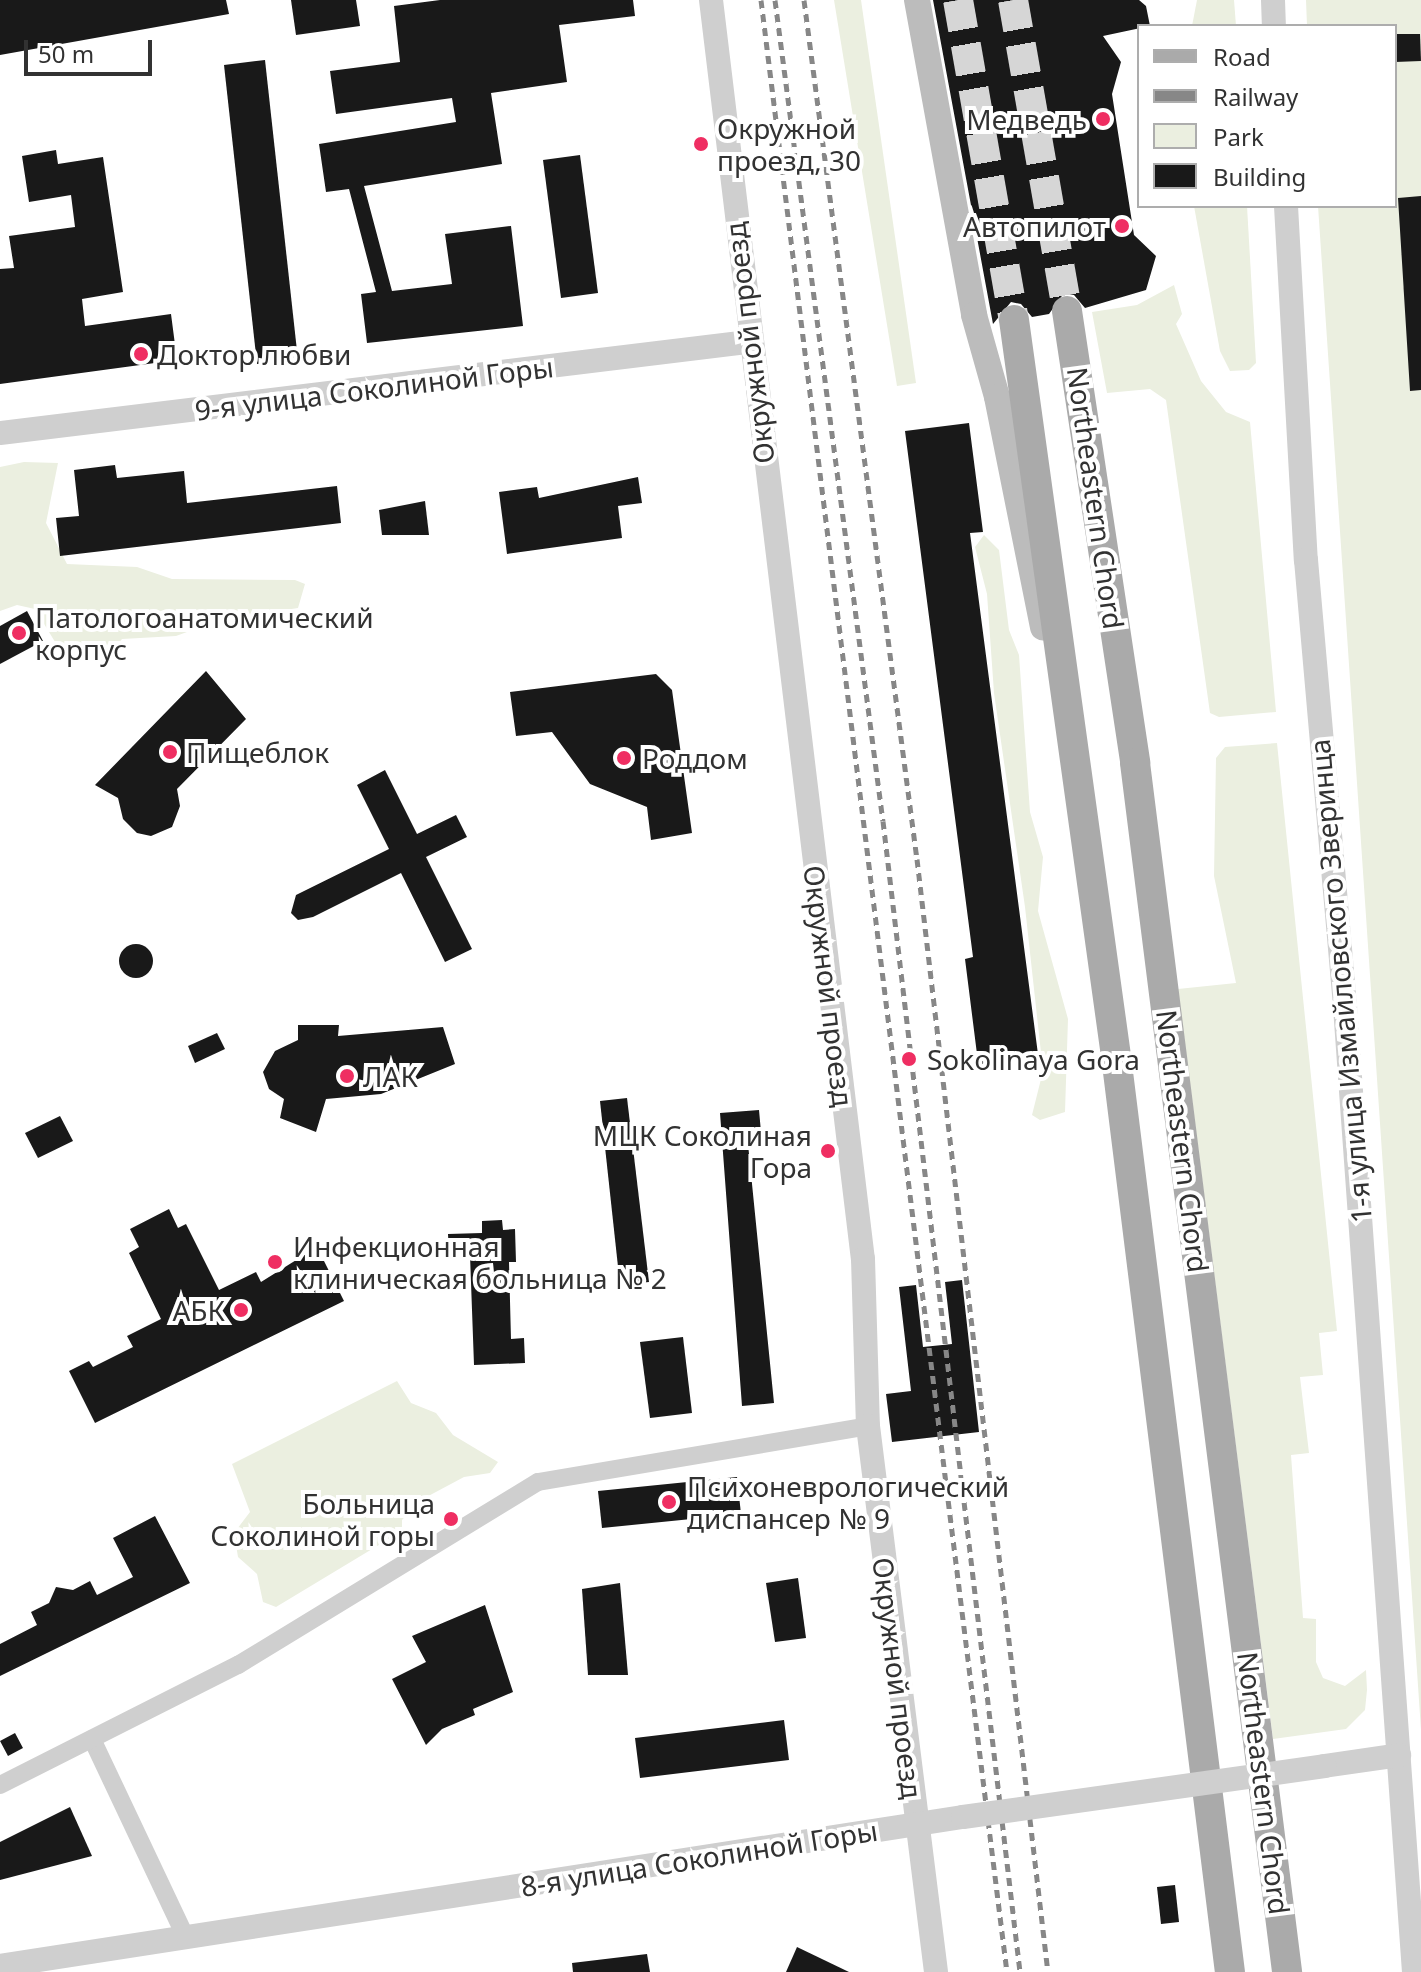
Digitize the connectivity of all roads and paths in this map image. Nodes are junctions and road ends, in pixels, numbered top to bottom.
1 (711, 0) edge
2 (917, 0) edge
3 (1273, 0) edge
4 (1274, 24) edge
5 (1286, 208) edge
6 (1067, 311) tunnel mouth
7 (1014, 320) tunnel mouth
8 (748, 342) junction
9 (0, 433) edge
10 (1087, 844) junction
11 (868, 1426) junction
12 (92, 1739) junction
13 (1399, 1755) junction
14 (0, 1785) edge
15 (916, 1825) junction
16 (185, 1936) junction
17 (0, 1966) edge
18 (936, 1972) edge
19 (1230, 1972) edge
20 (1287, 1972) edge
21 (1414, 1972) edge

1 - 8 street, Окружной проезд
2 - 10 main road
3 - 4 street
5 - 13 street, 1-я улица Измайловского Зверинца
6 - 20 main road, Northeastern Chord
7 - 10 main road, Northeastern Chord
8 - 9 street, 9-я улица Соколиной Горы
8 - 11 street, Окружной проезд
10 - 19 main road, Northeastern Chord
11 - 12 street
11 - 15 street, Окружной проезд
12 - 14 street
12 - 16 street
13 - 15 street, 8-я улица Соколиной Горы, bridge
13 - 21 street, 1-я улица Измайловского Зверинца
15 - 16 street, 8-я улица Соколиной Горы
15 - 18 street, Окружной проезд
16 - 17 street, 8-я улица Соколиной Горы

